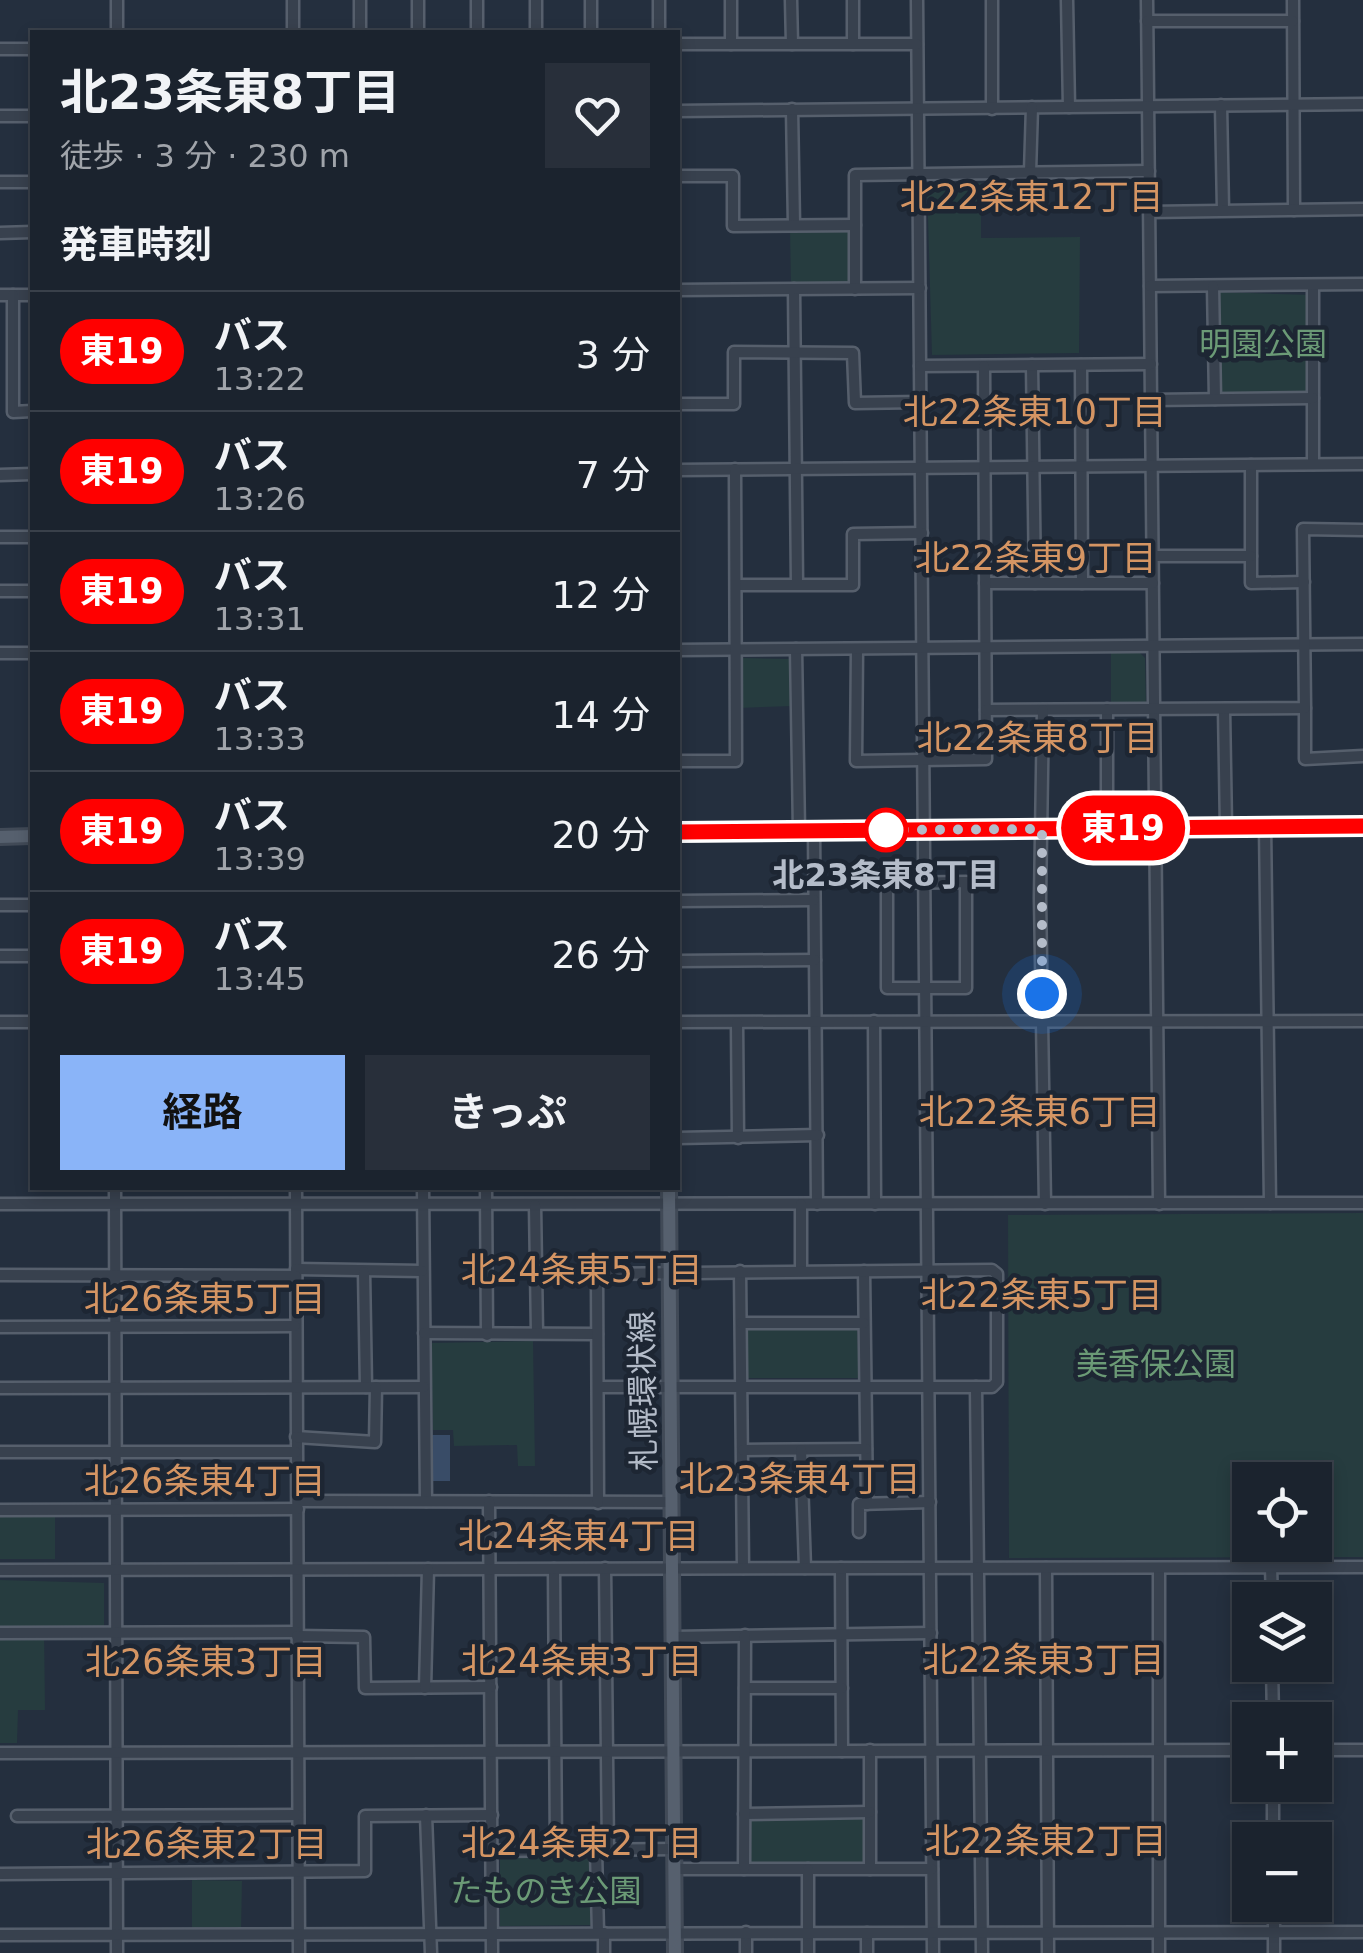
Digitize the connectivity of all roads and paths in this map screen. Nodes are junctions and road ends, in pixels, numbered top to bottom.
1 (117, 0) edge
2 (293, 0) edge
3 (360, 0) edge
4 (418, 0) edge
5 (477, 0) edge
6 (536, 0) edge
7 (590, 0) edge
8 (659, 0) edge
9 (731, 0) edge
10 (792, 0) edge
11 (853, 0) edge
12 (917, 0) edge
13 (992, 0) edge
14 (1067, 0) edge
15 (1147, 0) edge
16 (1293, 0) edge
17 (1147, 20) junction
18 (1293, 21) junction
19 (117, 30) edge
20 (293, 30) edge
21 (360, 30) edge
22 (418, 30) edge
23 (477, 30) edge
24 (536, 30) edge
25 (591, 30) edge
26 (659, 30) edge
27 (680, 44) edge
28 (732, 44) junction
29 (792, 44) junction
30 (853, 44) junction
31 (918, 44) junction
32 (30, 48) edge
33 (0, 49) edge
34 (1363, 104) edge
35 (1296, 105) junction
36 (1148, 106) junction
37 (1221, 106) junction
38 (1032, 107) junction
39 (1069, 107) junction
40 (918, 109) junction
41 (992, 109) junction
42 (680, 110) edge
43 (792, 110) junction
44 (0, 116) edge
45 (30, 116) edge
46 (1150, 171) junction
47 (1030, 172) junction
48 (918, 173) junction
49 (680, 176) edge
50 (0, 182) edge
51 (30, 182) edge
52 (1224, 210) junction
53 (1294, 210) junction
54 (1363, 210) edge
55 (1150, 212) junction
56 (855, 224) junction
57 (794, 225) junction
58 (30, 232) edge
59 (0, 233) edge
60 (1363, 284) edge
61 (1312, 285) junction
62 (1150, 286) junction
63 (1214, 286) junction
64 (855, 288) junction
65 (920, 288) junction
66 (794, 289) junction
67 (680, 290) edge
68 (6, 295) edge
69 (795, 353) junction
70 (1151, 364) junction
71 (1032, 365) junction
72 (1081, 365) junction
73 (920, 366) junction
74 (984, 366) junction
75 (1313, 398) junction
76 (1215, 399) junction
77 (1152, 400) junction
78 (920, 402) junction
79 (680, 404) edge
80 (30, 411) edge
81 (1314, 464) junction
82 (1363, 464) edge
83 (1251, 465) junction
84 (1034, 466) junction
85 (1082, 466) junction
86 (1152, 466) junction
87 (984, 467) junction
88 (796, 468) junction
89 (920, 468) junction
90 (735, 469) junction
91 (680, 470) edge
92 (0, 474) edge
93 (30, 474) edge
94 (1363, 530) edge
95 (922, 533) junction
96 (0, 537) edge
97 (30, 537) edge
98 (1153, 556) junction
99 (1251, 556) junction
100 (1153, 582) junction
101 (1304, 582) junction
102 (985, 583) junction
103 (1034, 583) junction
104 (1082, 583) junction
105 (797, 584) junction
106 (736, 586) junction
107 (0, 591) edge
108 (30, 591) edge
109 (1363, 644) edge
110 (1154, 645) junction
111 (986, 646) junction
112 (1305, 646) junction
113 (857, 648) junction
114 (922, 648) junction
115 (736, 649) junction
116 (796, 649) junction
117 (680, 650) edge
118 (30, 653) edge
119 (0, 654) edge
120 (1107, 708) junction
121 (1154, 708) junction
122 (1305, 708) junction
123 (1224, 709) junction
124 (986, 710) junction
125 (1042, 710) junction
126 (1363, 756) edge
127 (923, 760) junction
128 (680, 761) edge
129 (1265, 826) junction
130 (1363, 826) edge
131 (1226, 827) junction
132 (1107, 828) junction
133 (1155, 828) junction
134 (1042, 829) junction
135 (799, 830) junction
136 (814, 830) junction
137 (923, 830) junction
138 (680, 832) edge
139 (30, 836) edge
140 (0, 837) edge
141 (924, 883) junction
142 (680, 900) edge
143 (814, 900) junction
144 (0, 905) edge
145 (30, 905) edge
146 (0, 956) edge
147 (30, 956) edge
148 (816, 960) junction
149 (680, 962) edge
150 (925, 988) junction
151 (1041, 1020) junction
152 (1270, 1020) junction
153 (874, 1021) junction
154 (1156, 1021) junction
155 (1363, 1021) edge
156 (0, 1022) edge
157 (30, 1022) edge
158 (680, 1022) edge
159 (815, 1022) junction
160 (926, 1022) junction
161 (737, 1023) junction
162 (818, 1136) junction
163 (680, 1138) edge
164 (738, 1138) junction
165 (114, 1190) edge
166 (296, 1190) edge
167 (423, 1190) edge
168 (486, 1190) edge
169 (669, 1190) edge
170 (1270, 1203) junction
171 (1363, 1203) edge
172 (0, 1204) edge
173 (668, 1204) junction
174 (802, 1204) junction
175 (817, 1204) junction
176 (875, 1204) junction
177 (927, 1204) junction
178 (1045, 1204) junction
179 (1158, 1204) junction
180 (114, 1205) junction
181 (295, 1205) junction
182 (424, 1205) junction
183 (486, 1205) junction
184 (535, 1205) junction
185 (669, 1270) junction
186 (864, 1270) junction
187 (927, 1270) junction
188 (422, 1271) junction
189 (801, 1271) junction
190 (364, 1272) junction
191 (740, 1272) junction
192 (296, 1273) junction
193 (115, 1274) junction
194 (0, 1275) edge
195 (741, 1323) junction
196 (864, 1323) junction
197 (115, 1326) junction
198 (295, 1326) junction
199 (0, 1327) edge
200 (537, 1333) junction
201 (424, 1334) junction
202 (597, 1334) junction
203 (487, 1335) junction
204 (670, 1386) junction
205 (742, 1386) junction
206 (865, 1386) junction
207 (929, 1386) junction
208 (372, 1387) junction
209 (424, 1387) junction
210 (600, 1387) junction
211 (976, 1387) junction
212 (0, 1388) edge
213 (115, 1388) junction
214 (296, 1388) junction
215 (296, 1437) junction
216 (866, 1449) junction
217 (115, 1450) junction
218 (742, 1450) junction
219 (801, 1450) junction
220 (0, 1452) edge
221 (296, 1452) junction
222 (426, 1501) junction
223 (489, 1501) junction
224 (598, 1502) junction
225 (671, 1502) junction
226 (930, 1502) junction
227 (866, 1504) junction
228 (298, 1505) junction
229 (115, 1508) junction
230 (0, 1510) edge
231 (859, 1532) dead end
232 (1270, 1567) junction
233 (1363, 1567) edge
234 (605, 1568) junction
235 (672, 1568) junction
236 (743, 1568) junction
237 (806, 1568) junction
238 (841, 1568) junction
239 (930, 1568) junction
240 (980, 1568) junction
241 (1046, 1568) junction
242 (1159, 1568) junction
243 (428, 1569) junction
244 (490, 1569) junction
245 (554, 1569) junction
246 (0, 1570) edge
247 (115, 1570) junction
248 (297, 1570) junction
249 (1271, 1582) edge
250 (0, 1632) edge
251 (116, 1632) junction
252 (931, 1633) junction
253 (297, 1634) junction
254 (842, 1634) junction
255 (672, 1636) junction
256 (745, 1636) junction
257 (491, 1687) junction
258 (425, 1688) junction
259 (745, 1688) junction
260 (842, 1688) junction
261 (842, 1750) junction
262 (870, 1750) junction
263 (932, 1750) junction
264 (981, 1750) junction
265 (1048, 1750) junction
266 (1160, 1750) junction
267 (1232, 1750) edge
268 (1332, 1750) edge
269 (1363, 1750) edge
270 (555, 1751) junction
271 (607, 1751) junction
272 (674, 1751) junction
273 (745, 1751) junction
274 (116, 1752) junction
275 (298, 1752) junction
276 (492, 1752) junction
277 (0, 1753) edge
278 (870, 1812) junction
279 (492, 1814) junction
280 (744, 1814) junction
281 (116, 1815) junction
282 (298, 1815) junction
283 (426, 1815) junction
284 (16, 1816) dead end
285 (674, 1849) junction
286 (556, 1850) junction
287 (602, 1850) junction
288 (492, 1851) junction
289 (674, 1869) junction
290 (744, 1869) junction
291 (808, 1869) junction
292 (870, 1869) junction
293 (932, 1869) junction
294 (298, 1872) junction
295 (117, 1873) junction
296 (0, 1874) edge
297 (1274, 1922) edge
298 (746, 1932) junction
299 (933, 1932) junction
300 (982, 1932) junction
301 (1048, 1932) junction
302 (1161, 1932) junction
303 (1274, 1932) junction
304 (1363, 1932) edge
305 (601, 1933) junction
306 (675, 1933) junction
307 (808, 1933) junction
308 (867, 1933) junction
309 (299, 1934) junction
310 (429, 1934) junction
311 (492, 1934) junction
312 (0, 1935) edge
313 (117, 1935) junction
314 (117, 1953) edge
315 (299, 1953) edge
316 (430, 1953) edge
317 (492, 1953) edge
318 (604, 1953) edge
319 (675, 1953) edge
320 (746, 1953) edge
321 (808, 1953) edge
322 (867, 1953) edge
323 (933, 1953) edge
324 (982, 1953) edge
325 (1048, 1953) edge
326 (1159, 1953) edge
327 (1274, 1953) edge

1 - 19 street
2 - 20 street
3 - 21 street
4 - 22 street
5 - 23 street
6 - 24 street
7 - 25 street
8 - 26 street
9 - 28 street
10 - 29 street
11 - 30 street
12 - 31 street
13 - 41 street
14 - 39 street
15 - 17 street
16 - 18 street
17 - 18 street
17 - 36 street
18 - 35 street
27 - 28 street
28 - 29 street
29 - 30 street
30 - 31 street
31 - 40 street
32 - 33 street
34 - 35 street
35 - 37 street
35 - 53 street
36 - 37 street
36 - 39 street
36 - 46 street
37 - 52 street
38 - 39 street
38 - 41 street
38 - 47 street
40 - 41 street
40 - 43 street
40 - 48 street
42 - 43 street
43 - 57 street
44 - 45 street
46 - 47 street
46 - 55 street
47 - 48 street
48 - 56 street
48 - 65 street
49 - 57 street
50 - 51 street
52 - 53 street
52 - 55 street
53 - 54 street
55 - 62 street
56 - 57 street
56 - 64 street
58 - 59 street
60 - 61 street
61 - 63 street
61 - 75 street
62 - 63 street
62 - 70 street
63 - 76 street
64 - 65 street
64 - 66 street
65 - 73 street
66 - 67 street
66 - 69 street
68 - 80 street
69 - 78 street
69 - 79 street
69 - 88 street
70 - 72 street
70 - 77 street
71 - 72 street
71 - 74 street
71 - 84 street
72 - 85 street
73 - 74 street
73 - 78 street
74 - 87 street
75 - 76 street
75 - 81 street
76 - 77 street
77 - 86 street
78 - 89 street
81 - 82 street
81 - 83 street
83 - 86 street
83 - 99 street
84 - 85 street
84 - 87 street
84 - 103 street
85 - 86 street
85 - 104 street
86 - 98 street
87 - 89 street
87 - 102 street
88 - 89 street
88 - 90 street
88 - 105 street
89 - 95 street
90 - 91 street
90 - 106 street
92 - 93 street
94 - 101 street
95 - 105 street
95 - 114 street
96 - 97 street
98 - 99 street
98 - 100 street
99 - 101 street
100 - 104 street
100 - 110 street
101 - 112 street
102 - 103 street
102 - 111 street
103 - 104 street
105 - 106 street
106 - 115 street
107 - 108 street
109 - 112 street
110 - 111 street
110 - 112 street
110 - 121 street
111 - 114 street
111 - 124 street
112 - 122 street
113 - 114 street
113 - 116 street
113 - 127 street
114 - 127 street
115 - 116 street
115 - 117 street
115 - 128 street
116 - 135 street
118 - 119 street
120 - 121 street
120 - 125 street
120 - 132 street
121 - 123 street
121 - 133 street
122 - 123 street
122 - 126 street
123 - 131 street
124 - 125 street
124 - 127 street
125 - 134 street
127 - 137 street
129 - 130 main road
129 - 131 main road
129 - 152 street
131 - 133 main road
132 - 133 main road
132 - 134 main road
133 - 154 street
134 - 137 main road
134 - 151 street
135 - 136 main road
135 - 138 main road
136 - 137 main road
136 - 143 street
137 - 141 street
139 - 140 main road
141 - 150 street
141 - 150 street
141 - 150 street
142 - 143 street
143 - 148 street
144 - 145 street
146 - 147 street
148 - 149 street
148 - 159 street
150 - 160 street
151 - 154 street
151 - 160 street
151 - 178 street
152 - 154 street
152 - 155 street
152 - 170 street
153 - 159 street
153 - 160 street
153 - 176 street
154 - 179 street
156 - 157 street
158 - 161 street
159 - 161 street
159 - 162 street
160 - 177 street
161 - 164 street
162 - 164 street
162 - 175 street
163 - 164 street
165 - 180 street
166 - 181 street
167 - 182 street
168 - 183 street
169 - 173 main road, 札幌環状線
170 - 171 street
170 - 179 street
172 - 180 street
173 - 174 street
173 - 184 street
173 - 185 main road, 札幌環状線
174 - 175 street
174 - 189 street
175 - 176 street
176 - 177 street
177 - 178 street
177 - 187 street
178 - 179 street
180 - 181 street
180 - 193 street
181 - 182 street
181 - 192 street
182 - 183 street
182 - 188 street
183 - 184 street
183 - 203 street
184 - 200 street
185 - 191 street
185 - 202 street
185 - 204 main road, 札幌環状線
186 - 187 street
186 - 189 street
186 - 196 street
187 - 207 street
187 - 211 street
188 - 190 street
188 - 201 street
189 - 191 street
190 - 192 street
190 - 208 street
191 - 195 street
192 - 193 street
192 - 198 street
193 - 194 street
193 - 197 street
195 - 196 street
195 - 205 street
196 - 206 street
197 - 198 street
197 - 199 street
197 - 213 street
198 - 214 street
200 - 202 street
200 - 203 street
201 - 203 street
201 - 209 street
202 - 210 street
204 - 205 street
204 - 210 street
204 - 225 main road, 札幌環状線
205 - 206 street
205 - 218 street
206 - 207 street
206 - 216 street
207 - 211 street
207 - 226 street
208 - 209 street
208 - 214 street
208 - 215 street
209 - 222 street
210 - 224 street
211 - 240 street
212 - 213 street
213 - 214 street
213 - 217 street
214 - 215 street
215 - 221 street
216 - 219 street
216 - 227 street
217 - 220 street
217 - 221 street
217 - 229 street
218 - 219 street
218 - 236 street
219 - 237 street
221 - 228 street
222 - 223 street
222 - 228 street
223 - 224 street
223 - 244 street
224 - 225 street
225 - 235 main road, 札幌環状線
226 - 227 street
226 - 239 street
227 - 231 street
228 - 229 street
228 - 248 street
229 - 230 street
229 - 247 street
232 - 233 street
232 - 242 street
232 - 249 street
234 - 235 street
234 - 245 street
234 - 271 street
235 - 236 street
235 - 255 main road, 札幌環状線
236 - 237 street
237 - 238 street
238 - 239 street
238 - 254 street
239 - 240 street
239 - 252 street
240 - 241 street
240 - 264 street
241 - 242 street
241 - 265 street
242 - 266 street
243 - 244 street
243 - 248 street
243 - 258 street
244 - 245 street
244 - 257 street
245 - 270 street
246 - 247 street
247 - 248 street
247 - 251 street
248 - 253 street
250 - 251 street
251 - 253 street
251 - 274 street
252 - 254 street
252 - 263 street
253 - 258 street
253 - 275 street
254 - 256 street
254 - 260 street
255 - 256 street
255 - 272 main road, 札幌環状線
256 - 259 street
257 - 258 street
257 - 276 street
259 - 260 street
259 - 273 street
260 - 261 street
261 - 262 street
261 - 273 street
262 - 263 street
262 - 278 street
263 - 264 street
263 - 293 street
264 - 265 street
264 - 300 street
265 - 266 street
265 - 301 street
266 - 267 street
266 - 302 street
268 - 269 street
270 - 271 street
270 - 276 street
270 - 286 street
271 - 272 street
271 - 287 street
272 - 273 street
272 - 285 main road, 札幌環状線
273 - 280 street
274 - 275 street
274 - 277 street
274 - 281 street
275 - 276 street
275 - 282 street
276 - 279 street
278 - 280 street
278 - 292 street
279 - 283 street
279 - 288 street
280 - 290 street
281 - 282 street
281 - 284 street
281 - 295 street
282 - 294 street
283 - 294 street
283 - 310 street
285 - 287 street
285 - 289 main road, 札幌環状線
286 - 287 street
286 - 288 street
287 - 305 street
288 - 311 street
289 - 290 street
289 - 306 main road, 札幌環状線
290 - 291 street
291 - 292 street
291 - 307 street
292 - 293 street
293 - 299 street
294 - 295 street
294 - 309 street
295 - 296 street
295 - 313 street
297 - 303 street
298 - 306 street
298 - 307 street
298 - 320 street
299 - 300 street
299 - 308 street
299 - 323 street
300 - 301 street
300 - 324 street
301 - 302 street
301 - 325 street
302 - 303 street
302 - 326 street
303 - 304 street
303 - 327 street
305 - 306 street
305 - 311 street
305 - 318 street
306 - 319 main road, 札幌環状線
307 - 308 street
307 - 321 street
308 - 322 street
309 - 310 street
309 - 313 street
309 - 315 street
310 - 311 street
310 - 316 street
311 - 317 street
312 - 313 street
313 - 314 street

